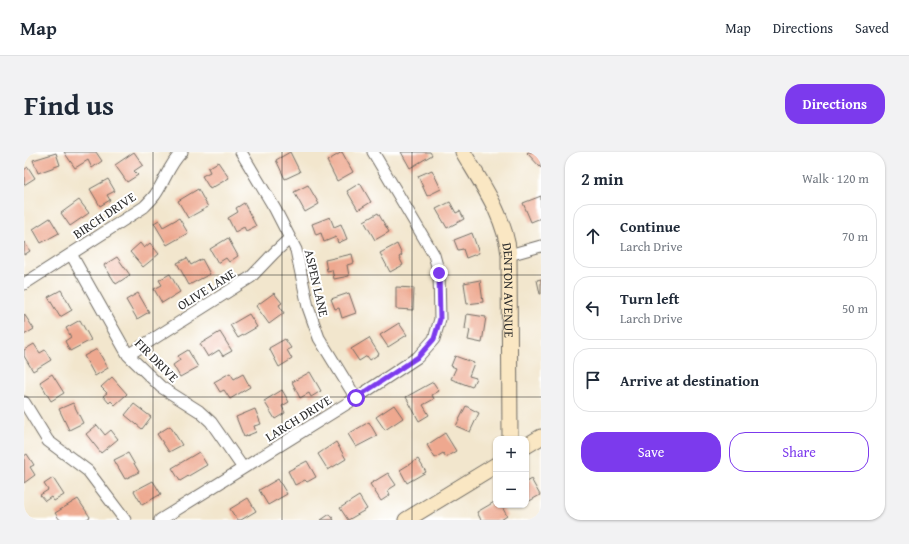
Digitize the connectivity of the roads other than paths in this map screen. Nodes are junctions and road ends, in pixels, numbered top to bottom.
1 (182, 152) edge
2 (241, 152) edge
3 (373, 152) edge
4 (463, 152) edge
5 (290, 238) junction
6 (541, 246) edge
7 (71, 254) junction
8 (509, 255) junction
9 (24, 284) edge
10 (128, 355) junction
11 (356, 398) junction
12 (24, 402) edge
13 (28, 416) edge
14 (510, 436) edge
15 (541, 437) edge
16 (529, 444) edge
17 (493, 467) edge
18 (243, 468) junction
19 (125, 520) edge
20 (160, 520) edge
21 (406, 520) edge

1 - 7 street, BIRCH DRIVE
2 - 5 street, ASPEN LANE
3 - 11 street, LARCH DRIVE
4 - 8 street, DENTON AVENUE
5 - 10 street, OLIVE LANE
5 - 11 street, ASPEN LANE
6 - 8 street
7 - 9 street, BIRCH DRIVE
7 - 10 street, FIR DRIVE
8 - 14 street, DENTON AVENUE
10 - 18 street, FIR DRIVE
11 - 18 street, LARCH DRIVE
12 - 13 street
13 - 19 street
15 - 16 street
17 - 21 street
18 - 20 street, LARCH DRIVE

